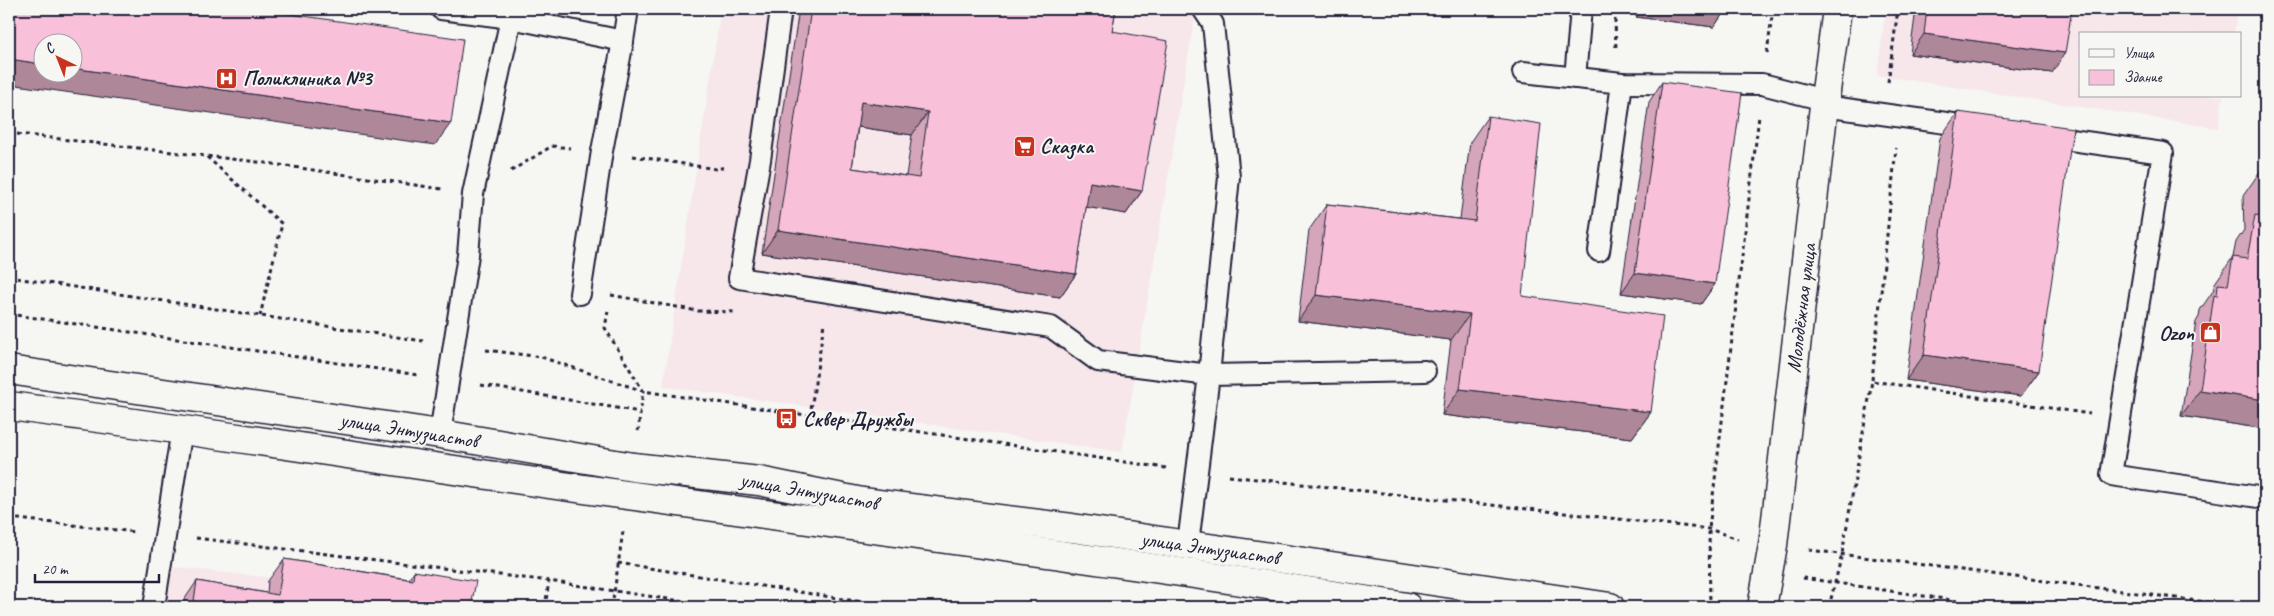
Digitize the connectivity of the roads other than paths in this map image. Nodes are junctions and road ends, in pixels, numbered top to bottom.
1 (441, 9) edge
2 (628, 9) edge
3 (781, 9) edge
4 (1203, 9) edge
5 (1581, 9) edge
6 (1838, 9) edge
7 (511, 18) junction
8 (623, 41) junction
9 (1523, 72) dead end
10 (1575, 78) junction
11 (1622, 84) junction
12 (1824, 103) junction
13 (1996, 130) edge
14 (2026, 134) edge
15 (1598, 251) dead end
16 (580, 294) dead end
17 (9, 370) edge
18 (1425, 371) dead end
19 (1209, 375) junction
20 (9, 406) edge
21 (182, 429) junction
22 (440, 434) junction
23 (435, 466) junction
24 (2265, 498) edge
25 (1188, 544) junction
26 (154, 607) edge
27 (1407, 607) edge
28 (1610, 607) edge
29 (1762, 607) edge

1 - 7 lane
2 - 8 lane
3 - 19 lane
4 - 19 lane
5 - 10 lane
6 - 12 street, Молодёжная улица
7 - 8 lane
7 - 22 lane
8 - 16 lane
9 - 10 lane
10 - 11 lane
11 - 12 lane
11 - 15 lane
12 - 13 lane
12 - 29 street, Молодёжная улица
14 - 24 lane
17 - 22 street, улица Энтузиастов
18 - 19 lane
19 - 25 lane
20 - 21 street
21 - 23 street
21 - 26 lane
22 - 23 street
22 - 25 street, улица Энтузиастов
23 - 27 street
25 - 28 street, улица Энтузиастов

